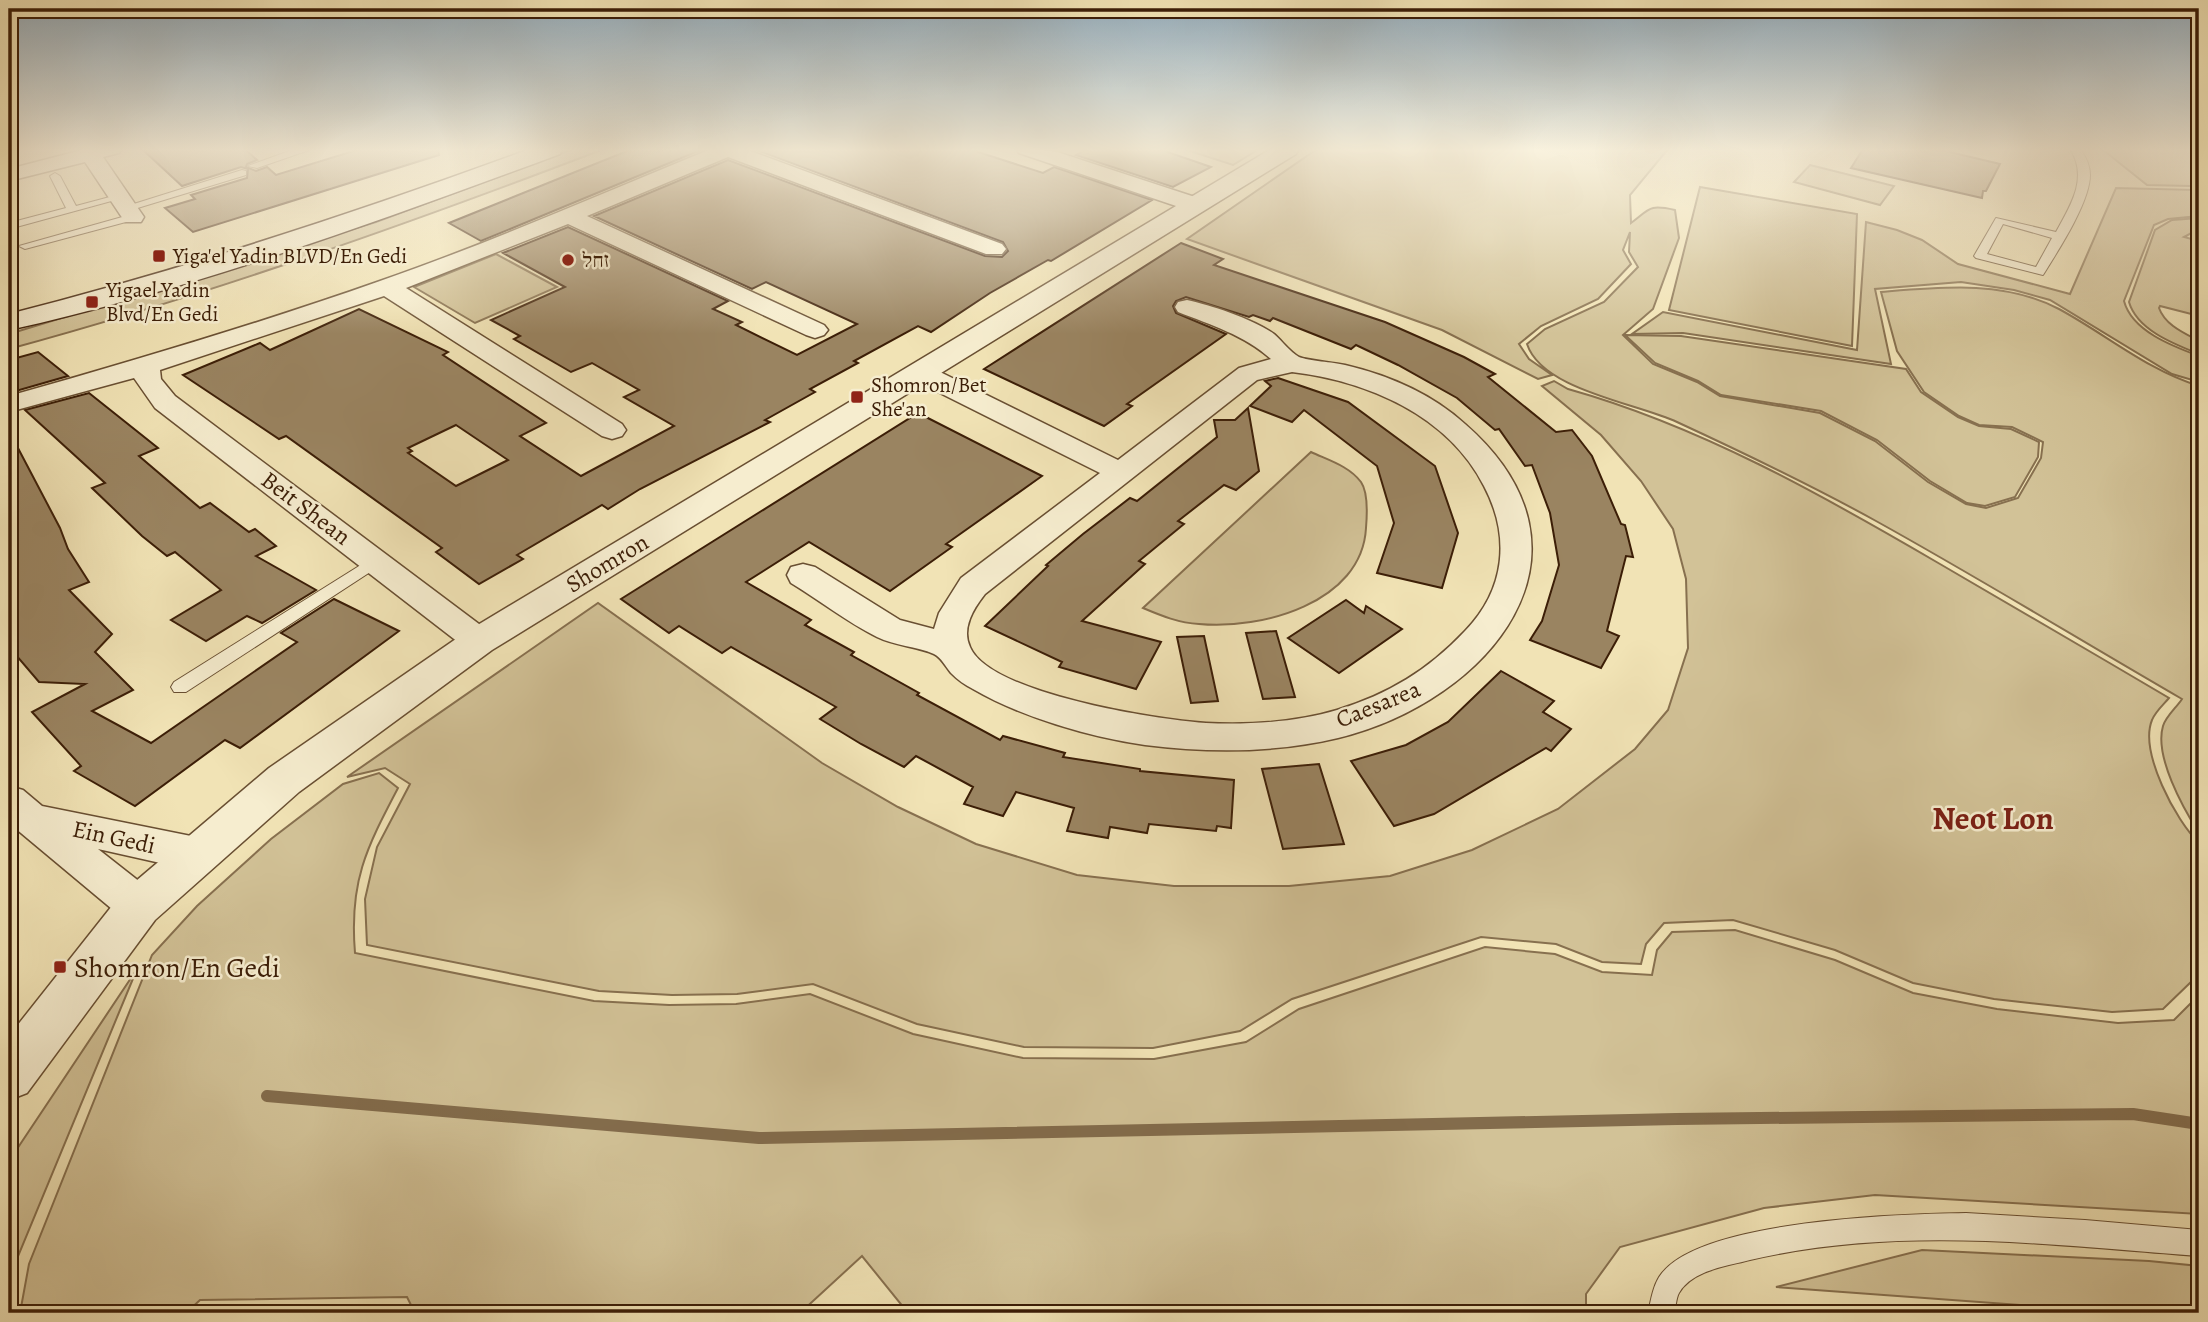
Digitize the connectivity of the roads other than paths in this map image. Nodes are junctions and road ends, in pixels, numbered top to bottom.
1 (70, 211) edge
2 (117, 211) edge
3 (333, 211) edge
4 (382, 211) edge
5 (582, 211) edge
6 (891, 211) edge
7 (1187, 211) edge
8 (2069, 211) edge
9 (569, 216) junction
10 (12, 226) dead end
11 (2057, 236) junction
12 (25, 246) dead end
13 (994, 249) dead end
14 (387, 287) junction
15 (9, 307) edge
16 (1187, 307) dead end
17 (9, 324) edge
18 (815, 330) dead end
19 (1292, 364) junction
20 (146, 366) junction
21 (920, 373) junction
22 (9, 404) edge
23 (612, 430) dead end
24 (1120, 472) junction
25 (376, 561) junction
26 (803, 575) dead end
27 (479, 641) junction
28 (951, 645) junction
29 (180, 687) dead end
30 (20, 810) edge
31 (196, 854) junction
32 (139, 906) junction
33 (9, 1076) edge
34 (2199, 1242) edge
35 (1661, 1313) edge

1 - 10 lane
2 - 12 lane
3 - 15 street
4 - 17 street
5 - 9 street
6 - 13 street
7 - 21 street, Shomron
8 - 11 lane
9 - 14 street
9 - 18 street
11 - 11 lane
14 - 20 street
14 - 23 street
16 - 19 street
19 - 24 street, Caesarea
19 - 28 street, Caesarea
20 - 22 street
20 - 25 street, Beit Shean
21 - 24 street
21 - 27 street, Shomron
24 - 28 street, Caesarea
25 - 27 street, Beit Shean
25 - 29 lane
26 - 28 street
27 - 31 street, Shomron
30 - 31 street, Ein Gedi
30 - 32 street, Ein Gedi
31 - 32 street, Shomron
32 - 33 street, Shomron
34 - 35 lane

